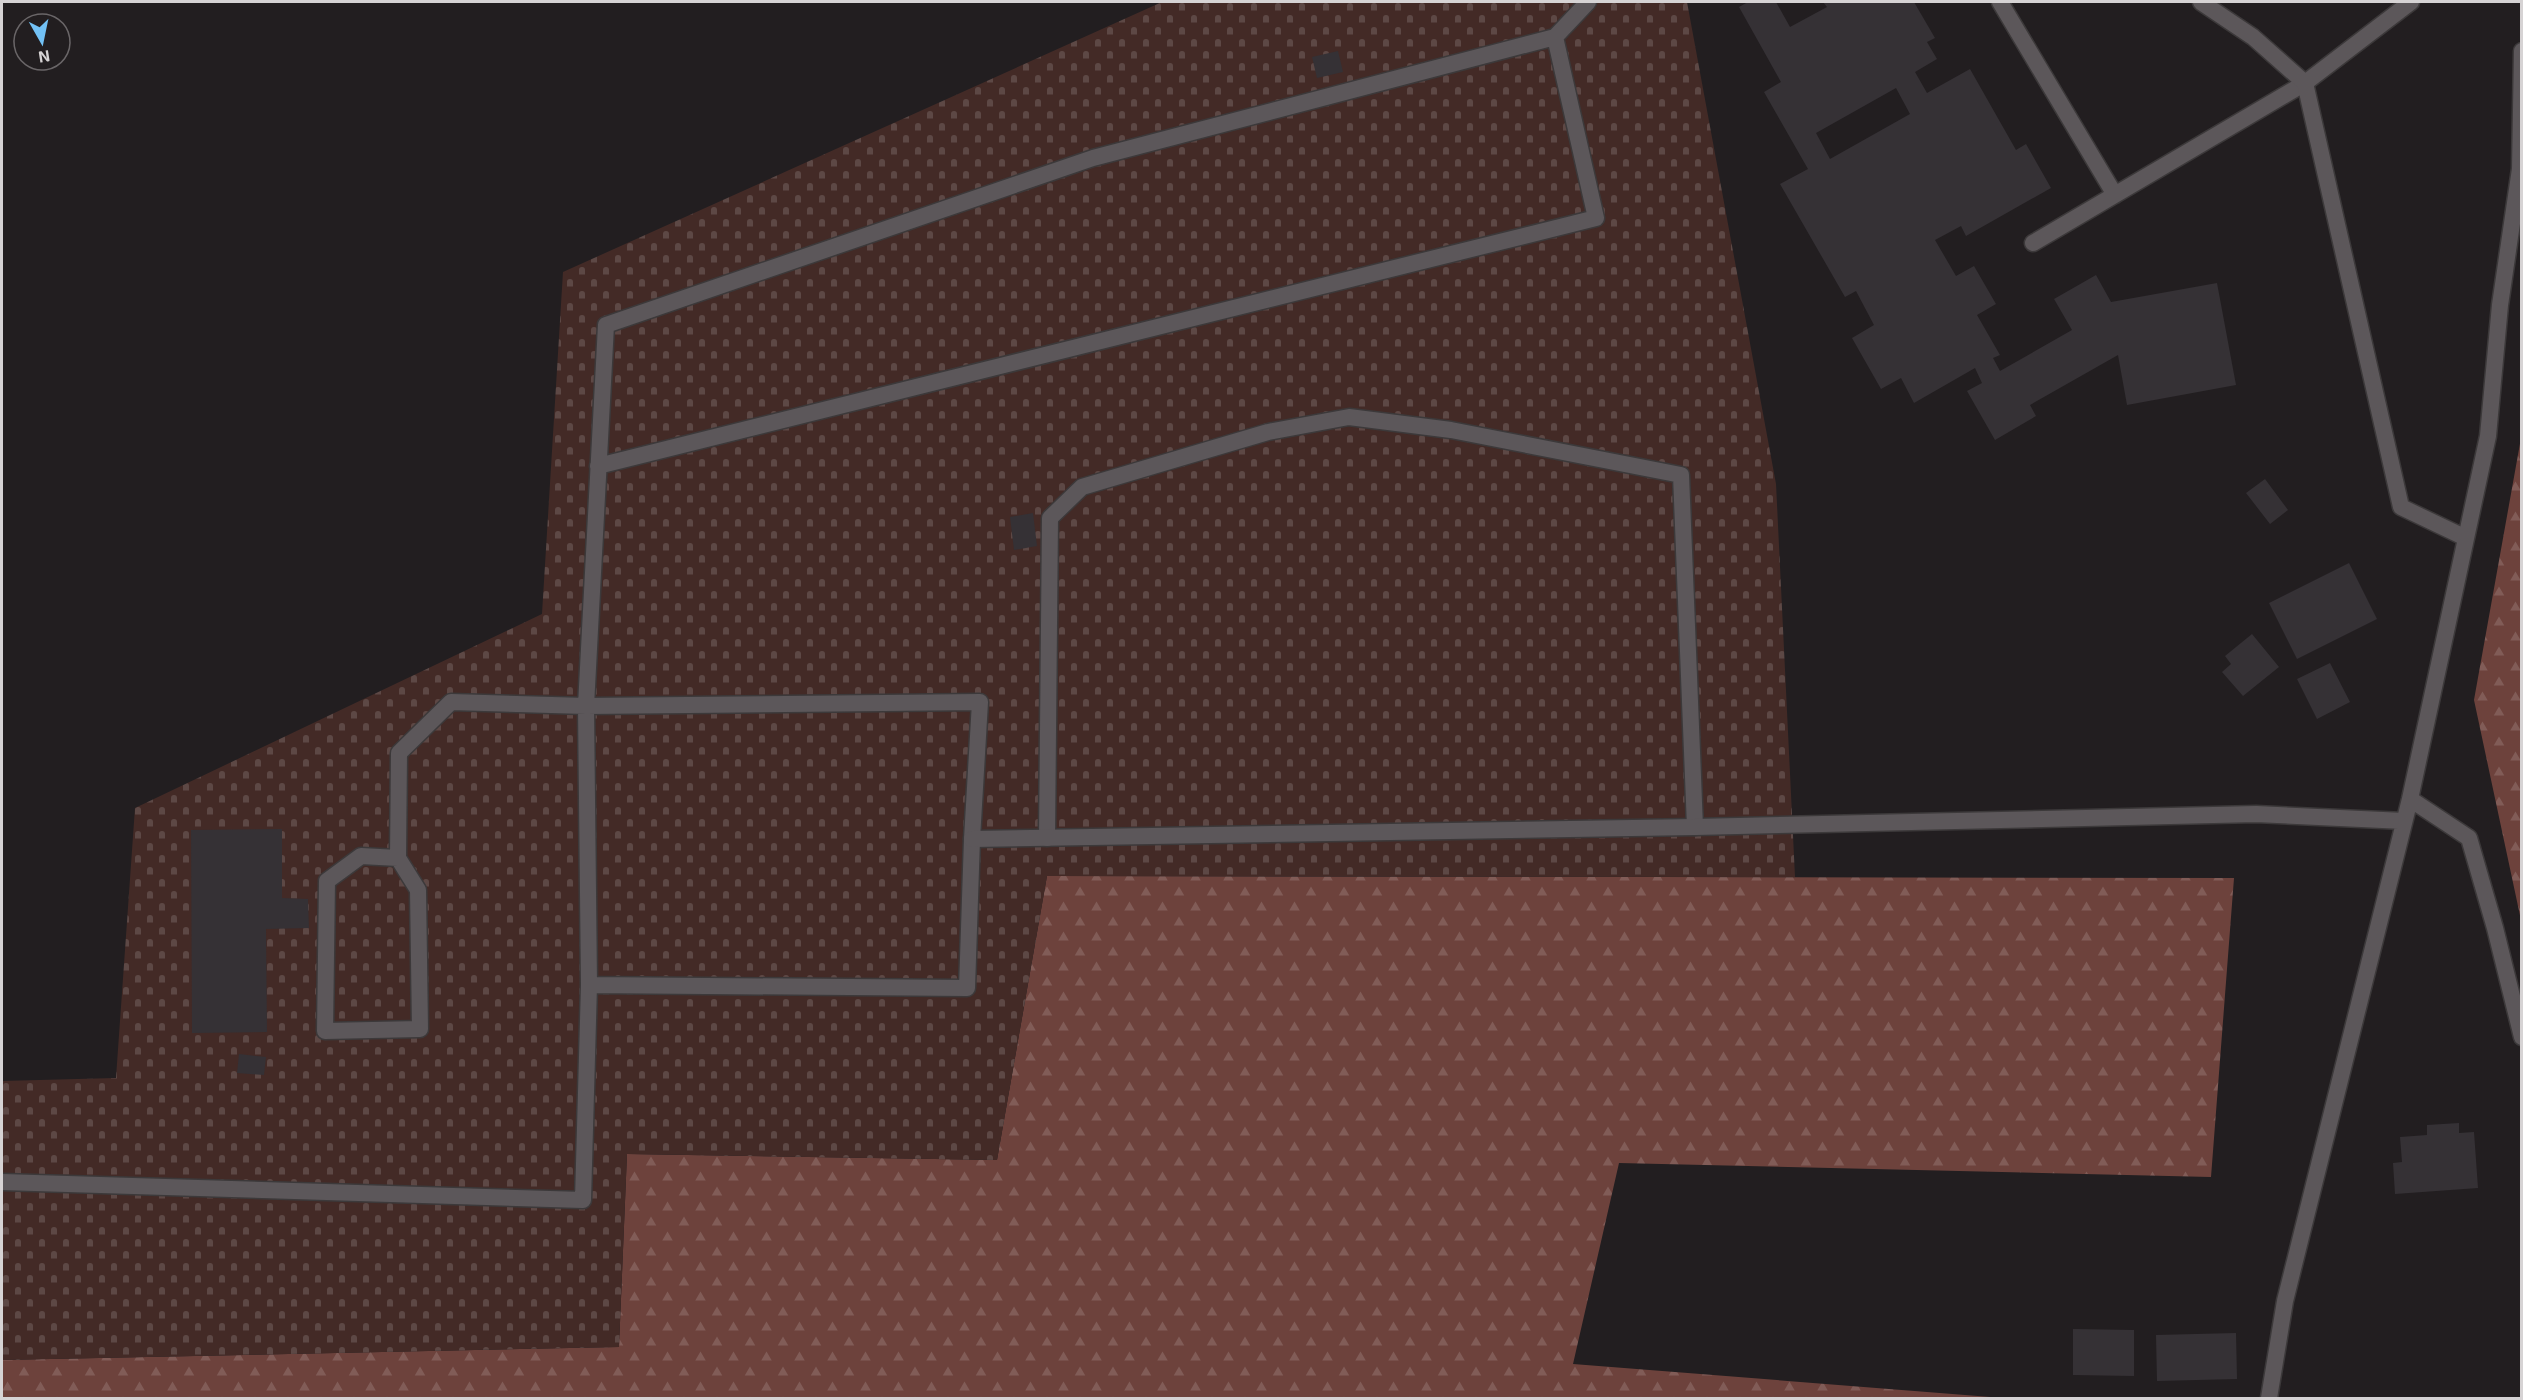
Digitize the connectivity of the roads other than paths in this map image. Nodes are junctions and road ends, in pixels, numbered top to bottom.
1 (1588, 2) edge
2 (2000, 2) edge
3 (2201, 2) edge
4 (2411, 2) edge
5 (1555, 37) junction
6 (2522, 51) edge
7 (2305, 84) junction
8 (2521, 105) edge
9 (2115, 195) junction
10 (2033, 243) dead end
11 (598, 466) junction
12 (2466, 538) junction
13 (586, 706) junction
14 (2410, 799) junction
15 (2403, 821) junction
16 (1695, 827) junction
17 (1047, 838) junction
18 (972, 839) junction
19 (398, 858) junction
20 (590, 985) junction
21 (2522, 1037) edge
22 (2, 1182) edge
23 (2269, 1398) edge

1 - 5 street
2 - 9 street
3 - 7 street
4 - 7 street
5 - 11 street
5 - 11 street
6 - 8 street
7 - 9 street
7 - 12 street
8 - 12 street
9 - 10 street
11 - 13 street
12 - 14 street
13 - 18 street
13 - 19 street
13 - 20 street
14 - 15 street
14 - 21 street
15 - 16 street
15 - 23 street
16 - 17 street
16 - 17 street
17 - 18 street
18 - 20 street
19 - 19 street
20 - 22 street

